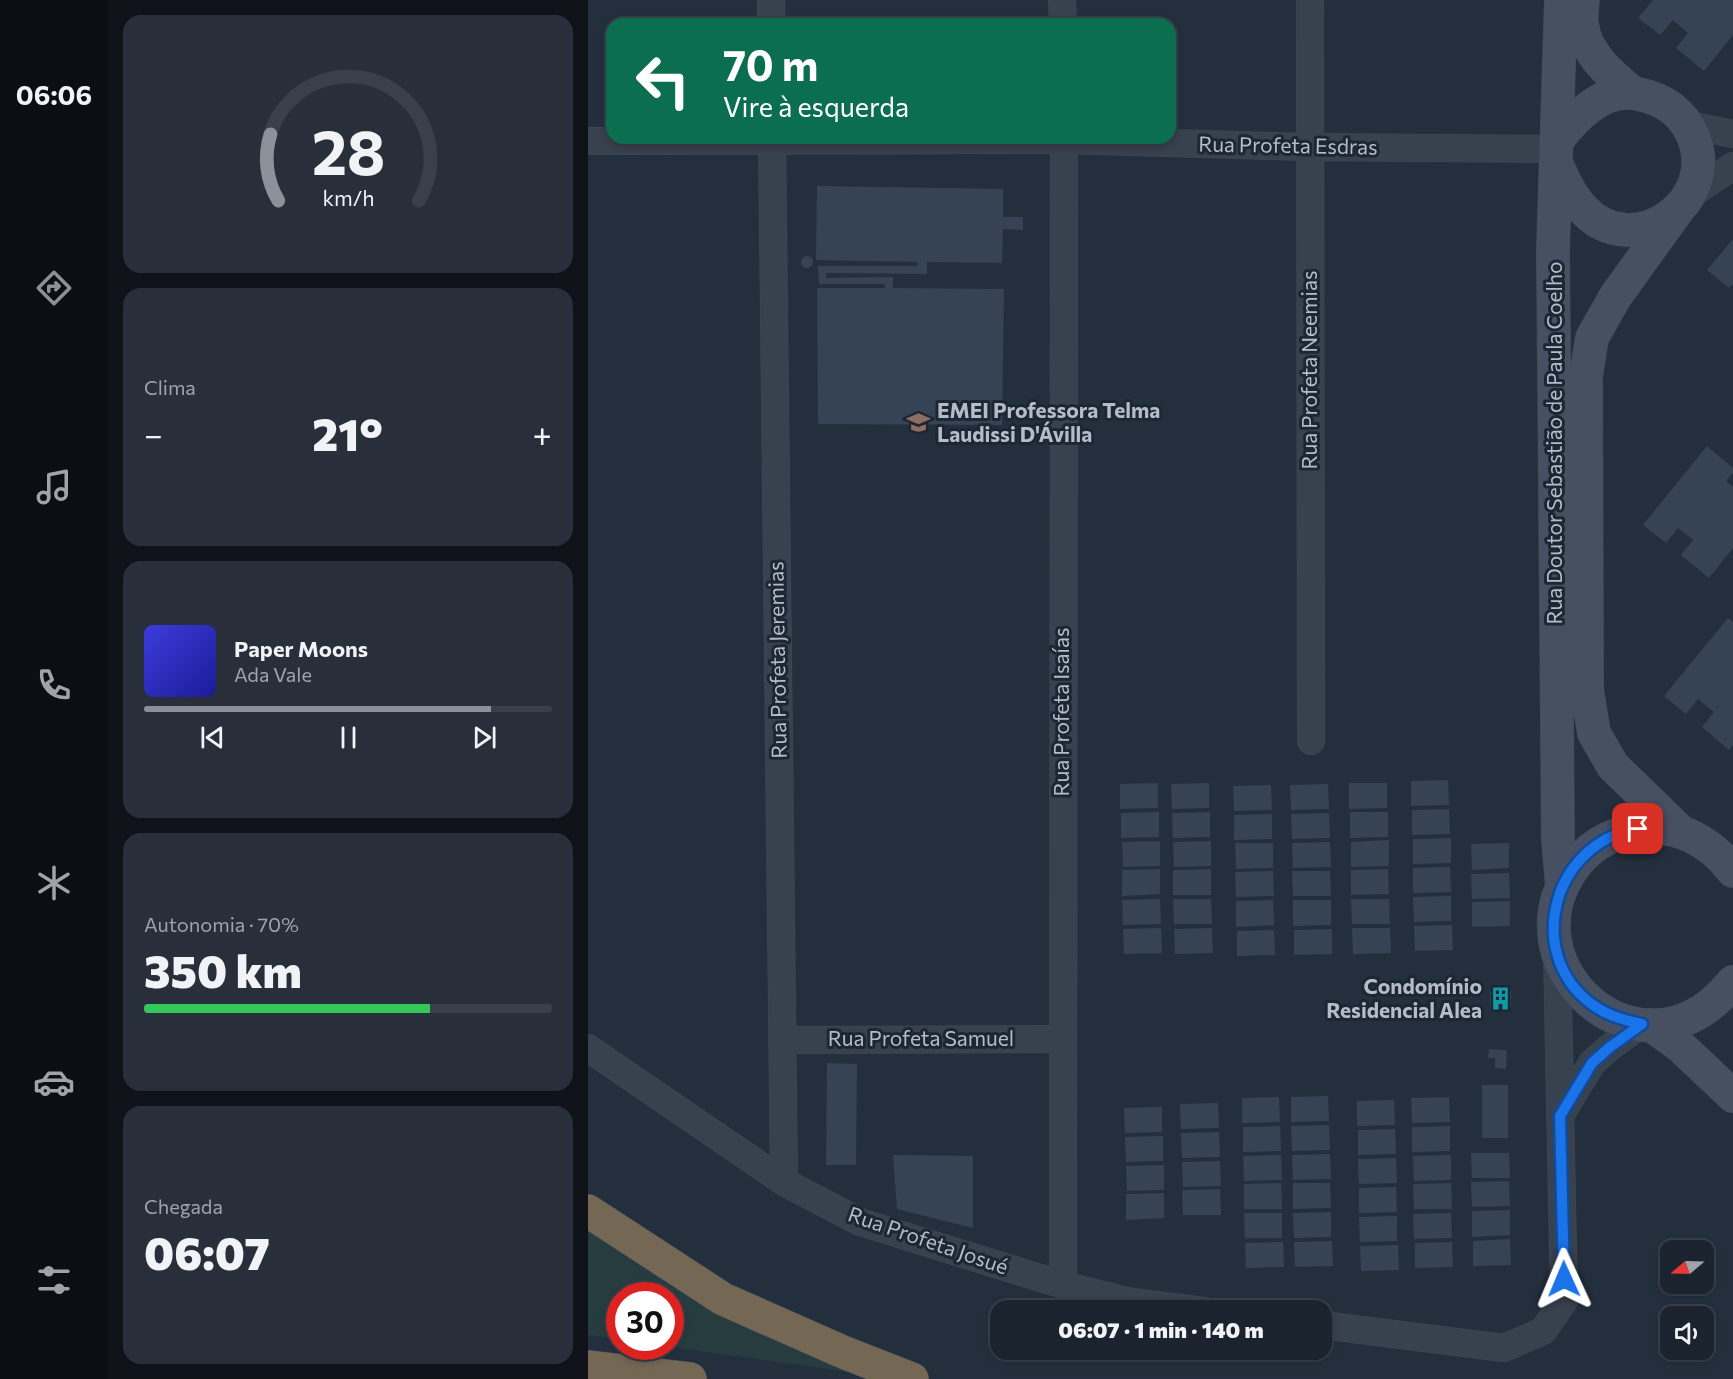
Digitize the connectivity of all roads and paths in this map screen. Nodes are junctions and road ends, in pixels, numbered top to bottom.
1 (771, 0) edge
2 (1062, 0) edge
3 (1310, 0) edge
4 (1561, 0) edge
5 (1583, 0) edge
6 (771, 18) edge
7 (1063, 18) edge
8 (1633, 93) junction
9 (1689, 125) junction
10 (1733, 134) edge
11 (588, 141) edge
12 (606, 141) edge
13 (1176, 143) edge
14 (772, 144) edge
15 (1064, 144) edge
16 (1309, 147) junction
17 (1556, 150) junction
18 (1733, 166) edge
19 (1684, 203) junction
20 (1311, 741) dead end
21 (1680, 831) junction
22 (1733, 871) edge
23 (1562, 885) junction
24 (1557, 951) junction
25 (1733, 982) edge
26 (1646, 1024) junction
27 (1061, 1039) junction
28 (782, 1040) junction
29 (588, 1048) edge
30 (1733, 1096) edge
31 (1560, 1116) junction
32 (784, 1182) junction
33 (588, 1211) edge
34 (1063, 1286) junction
35 (1123, 1300) edge
36 (1332, 1327) edge
37 (588, 1367) edge
38 (690, 1379) edge
39 (912, 1379) edge

1 - 6 street
2 - 7 street
3 - 16 street, Rua Profeta Neemias
4 - 17 street, Rua Doutor Sebastião de Paula Coelho
5 - 8 street
8 - 9 street
8 - 17 street
9 - 10 street
9 - 19 street
11 - 12 street, Rua Profeta Esdras
13 - 16 street, Rua Profeta Esdras
14 - 28 street, Rua Profeta Jeremias
15 - 27 street, Rua Profeta Isaías
16 - 17 street, Rua Profeta Esdras
16 - 20 street, Rua Profeta Neemias
17 - 19 street
17 - 23 street, Rua Doutor Sebastião de Paula Coelho
18 - 19 street
19 - 21 street, Rua Doutor Sebastião de Paula Coelho
21 - 22 street
21 - 23 street
23 - 24 street
24 - 26 street
24 - 31 street
25 - 26 street
26 - 30 street
26 - 31 street
27 - 28 street, Rua Profeta Samuel
27 - 34 street, Rua Profeta Isaías
28 - 32 street, Rua Profeta Jeremias
29 - 32 street, Rua Profeta Josué
31 - 36 street
32 - 34 street, Rua Profeta Josué
33 - 39 highway
34 - 35 street, Rua Profeta Josué
37 - 38 highway

